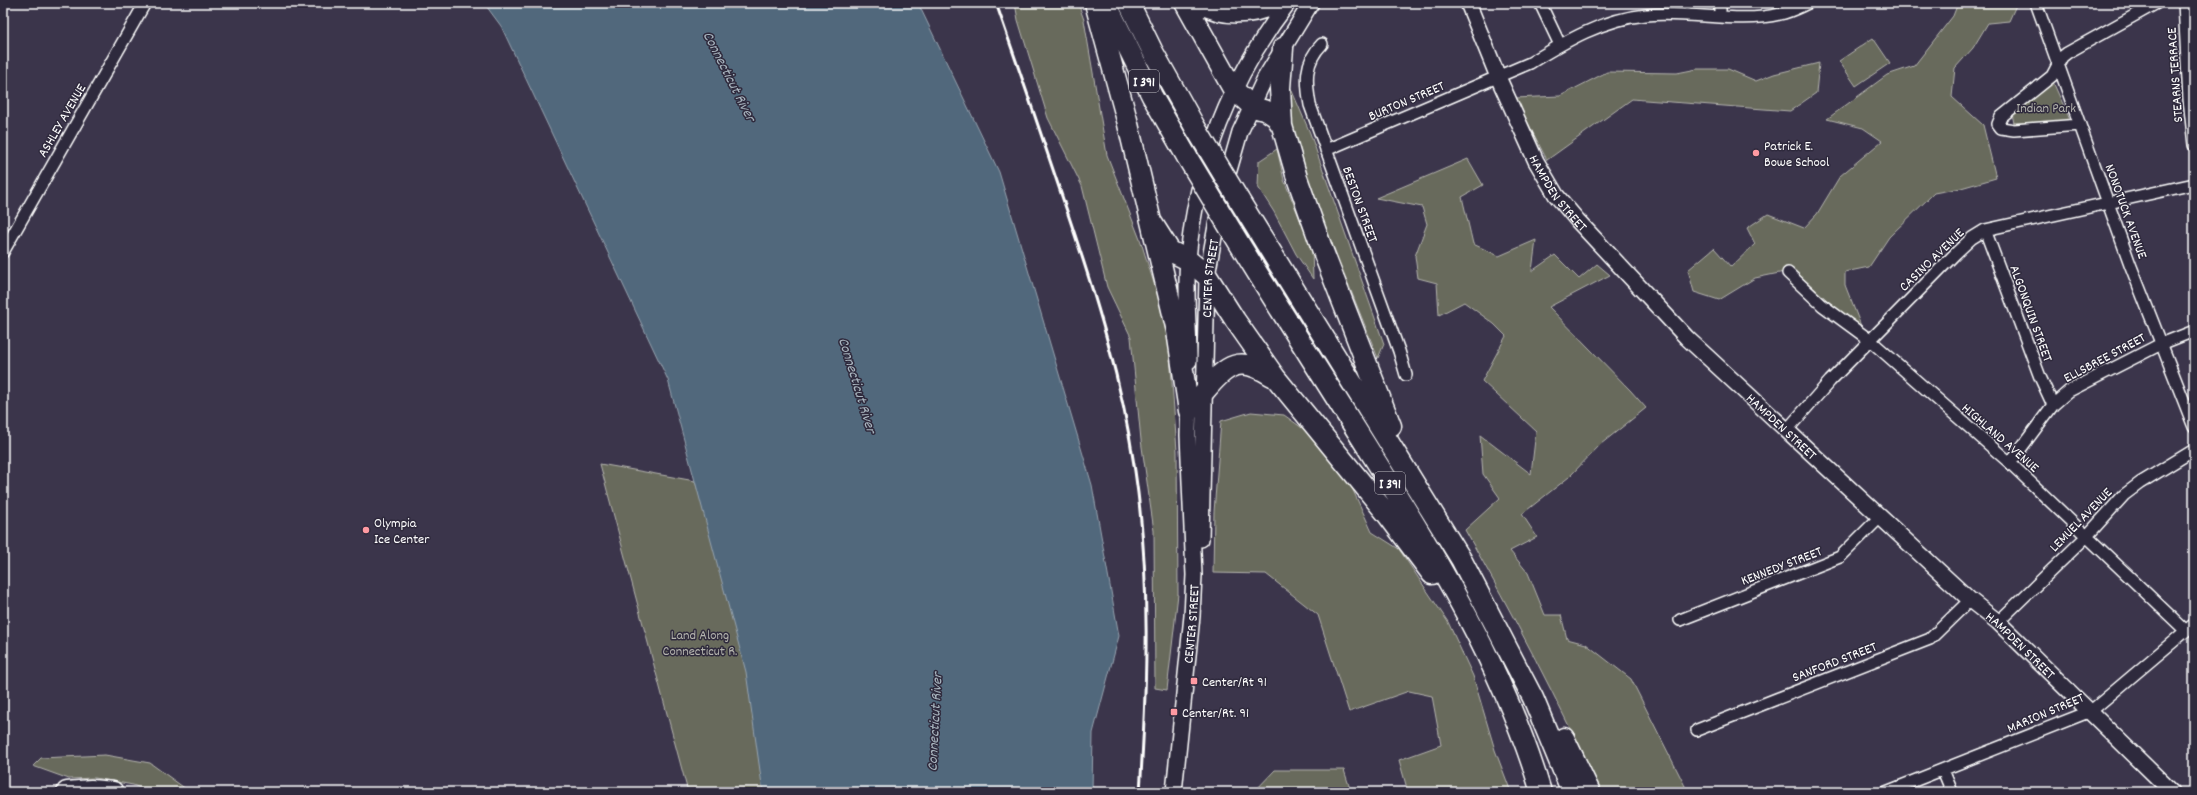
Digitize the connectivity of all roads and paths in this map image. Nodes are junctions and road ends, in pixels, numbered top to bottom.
1 (145, 3) edge
2 (1095, 3) edge
3 (1106, 3) edge
4 (1129, 3) edge
5 (1185, 3) edge
6 (1200, 3) edge
7 (1275, 3) edge
8 (1288, 3) edge
9 (1311, 3) edge
10 (1468, 3) edge
11 (1540, 3) edge
12 (1720, 3) edge
13 (1808, 3) edge
14 (2036, 3) edge
15 (2157, 3) edge
16 (2184, 3) edge
17 (1720, 16) junction
18 (1322, 44) dead end
19 (1560, 45) junction
20 (1283, 48) junction
21 (2058, 64) junction
22 (1498, 77) junction
23 (1233, 89) junction
24 (1253, 107) junction
25 (2080, 125) junction
26 (1282, 126) junction
27 (2194, 145) edge
28 (1326, 150) junction
29 (2194, 184) edge
30 (2108, 204) junction
31 (1151, 221) junction
32 (1985, 230) junction
33 (3, 252) edge
34 (1188, 260) junction
35 (1788, 273) dead end
36 (1207, 276) junction
37 (2194, 331) edge
38 (1871, 341) junction
39 (2160, 344) junction
40 (1406, 375) dead end
41 (1275, 377) junction
42 (1204, 392) junction
43 (2054, 405) junction
44 (1189, 412) junction
45 (2194, 427) edge
46 (1786, 431) junction
47 (2194, 450) edge
48 (2010, 463) junction
49 (1411, 476) junction
50 (1879, 518) junction
51 (2087, 536) junction
52 (1194, 574) junction
53 (1970, 600) junction
54 (1680, 620) dead end
55 (1998, 622) junction
56 (2190, 628) edge
57 (1503, 638) junction
58 (1487, 658) junction
59 (2091, 711) junction
60 (1697, 730) dead end
61 (1526, 747) junction
62 (1943, 770) junction
63 (67, 792) edge
64 (113, 792) edge
65 (1174, 792) edge
66 (1537, 792) edge
67 (1541, 792) edge
68 (1572, 792) edge
69 (1590, 792) edge
70 (1886, 792) edge
71 (1952, 792) edge
72 (2172, 792) edge

1 - 33 street, ASHLEY AVENUE
2 - 31 highway
3 - 58 highway, I 391, bridge
4 - 49 highway, I 391, bridge
5 - 23 highway
6 - 7 highway
8 - 23 main road, CENTER STREET
9 - 20 main road, CENTER STREET
10 - 22 main road, HAMPDEN STREET
11 - 19 street
12 - 17 street
13 - 17 street, BURTON STREET
14 - 21 street, NONOTUCK AVENUE
15 - 21 street
16 - 27 street, STEARNS TERRACE
17 - 19 street, BURTON STREET
18 - 28 street, BESTON STREET
19 - 22 street, BURTON STREET
20 - 24 main road, CENTER STREET
20 - 26 highway
21 - 25 street, NONOTUCK AVENUE
21 - 25 street
22 - 28 street, BURTON STREET
22 - 46 main road, HAMPDEN STREET
23 - 24 highway
23 - 34 main road, CENTER STREET
24 - 26 highway
24 - 36 main road, CENTER STREET
25 - 30 street, NONOTUCK AVENUE
26 - 49 highway
28 - 40 street, BESTON STREET
29 - 30 street, CASINO AVENUE
30 - 32 street, CASINO AVENUE
30 - 39 street, NONOTUCK AVENUE
31 - 34 highway
31 - 44 highway
32 - 38 street, CASINO AVENUE
32 - 43 street, ALGONQUIN STREET
34 - 36 highway
34 - 44 main road, CENTER STREET
35 - 38 street, HIGHLAND AVENUE
36 - 41 highway
36 - 42 main road, CENTER STREET
37 - 39 street, ELLSBREE STREET
38 - 46 street, CASINO AVENUE
38 - 48 street, HIGHLAND AVENUE
39 - 43 street, ELLSBREE STREET
39 - 45 street, NONOTUCK AVENUE
41 - 42 highway
41 - 58 highway
42 - 52 main road, CENTER STREET
43 - 48 street, ELLSBREE STREET
44 - 52 main road, CENTER STREET
46 - 50 main road, HAMPDEN STREET
47 - 51 street, LEMUEL AVENUE
48 - 51 street, HIGHLAND AVENUE
49 - 57 highway, I 391
50 - 53 main road, HAMPDEN STREET
50 - 54 street, KENNEDY STREET
51 - 55 street, LEMUEL AVENUE
51 - 56 street, HIGHLAND AVENUE
52 - 65 main road, CENTER STREET
53 - 55 main road, HAMPDEN STREET
53 - 60 street, SANFORD STREET
55 - 59 main road, HAMPDEN STREET
56 - 59 street, MARION STREET
57 - 68 highway
57 - 69 highway
58 - 61 highway, I 391
59 - 62 street, MARION STREET
59 - 72 main road, HAMPDEN STREET
61 - 66 highway
61 - 67 highway
62 - 70 street, MARION STREET
62 - 71 street
63 - 64 highway

